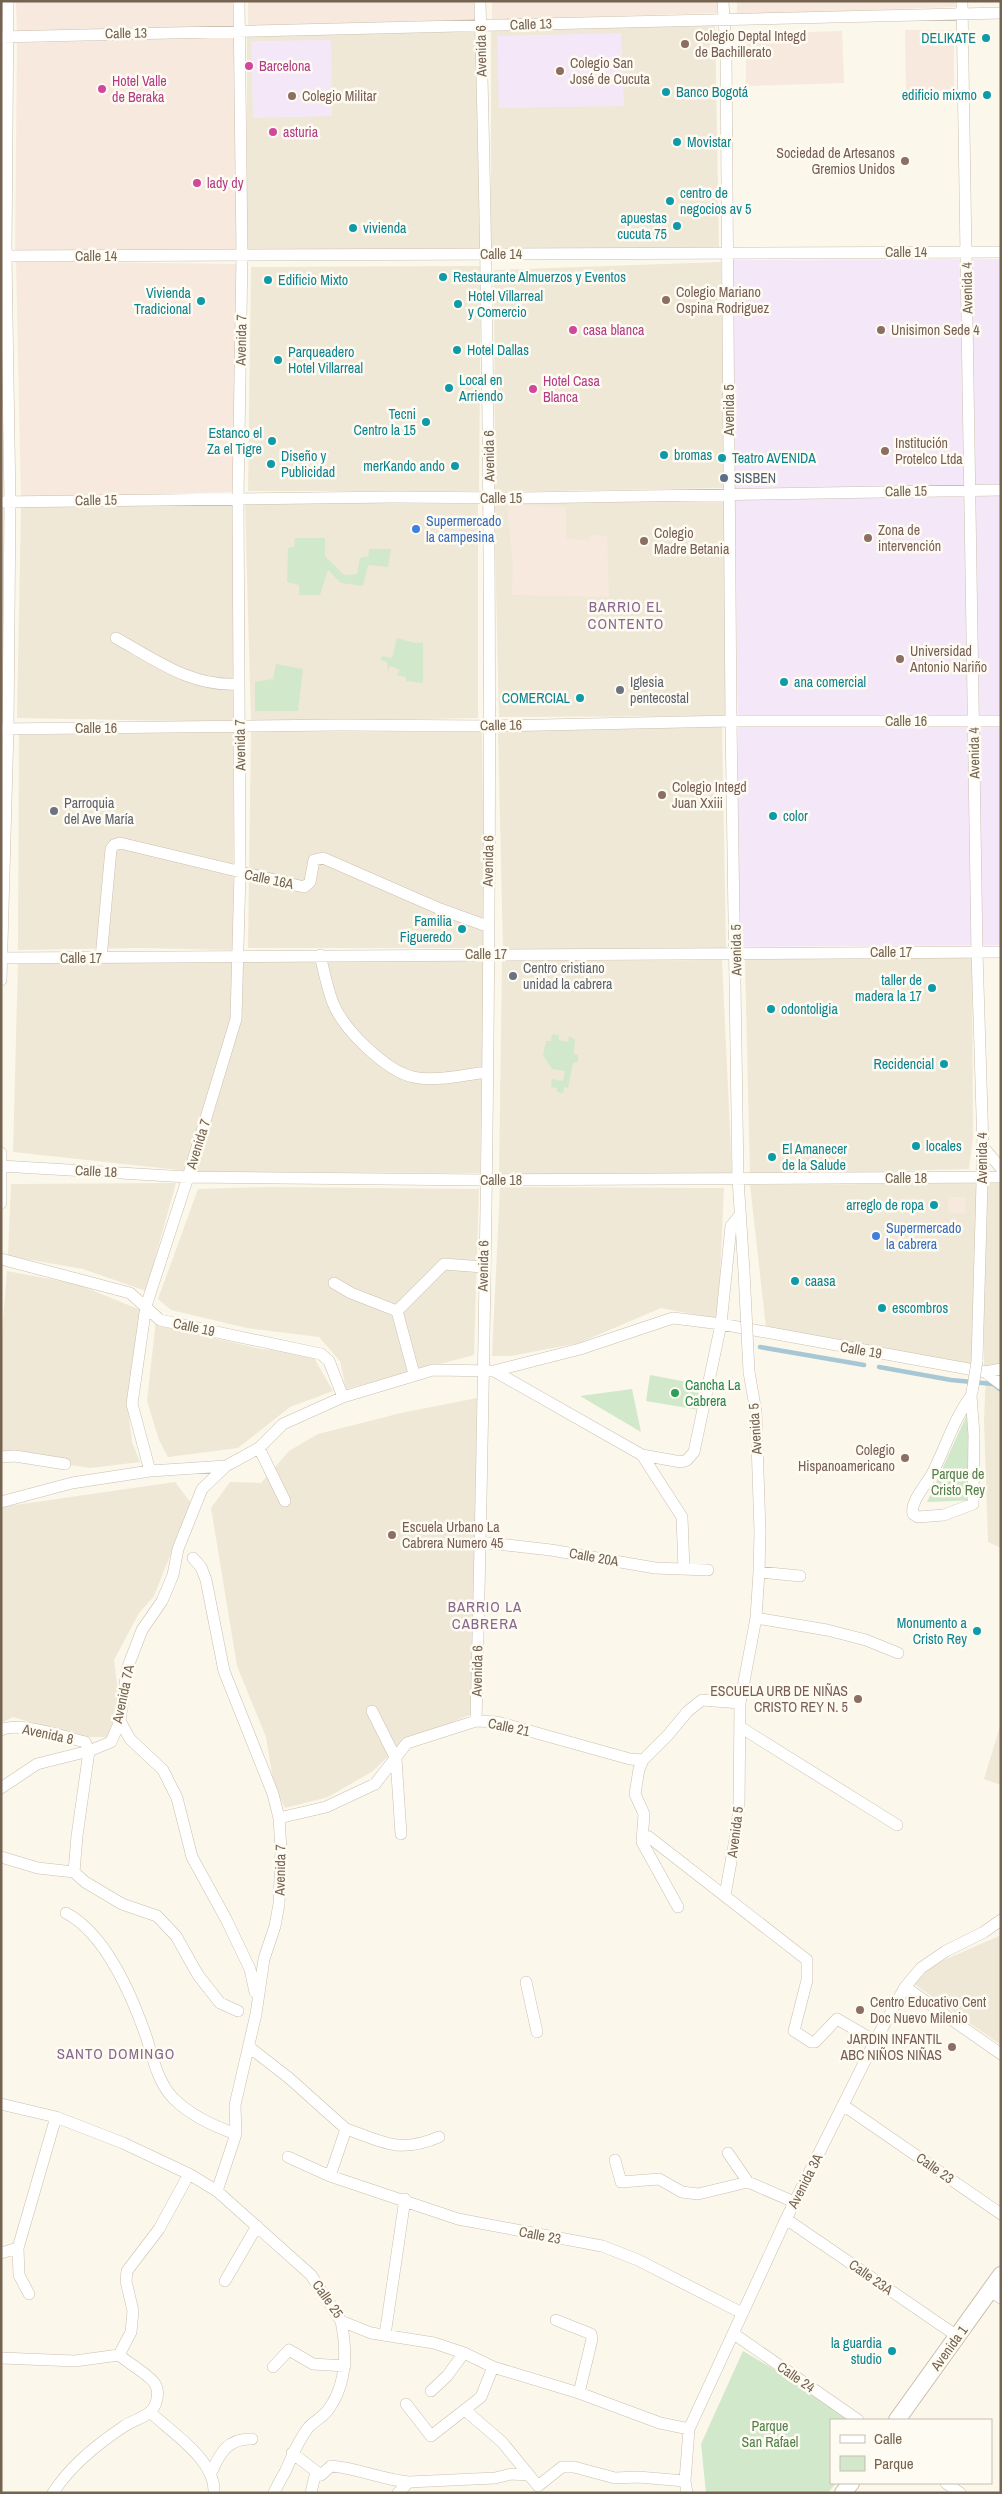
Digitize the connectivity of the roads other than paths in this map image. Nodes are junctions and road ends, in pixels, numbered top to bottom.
1 (8, 1) edge
2 (239, 1) edge
3 (480, 1) edge
4 (723, 1) edge
5 (962, 7) edge
6 (1001, 12) edge
7 (723, 19) junction
8 (481, 26) junction
9 (240, 30) junction
10 (5, 37) edge
11 (967, 252) junction
12 (1001, 252) edge
13 (728, 253) junction
14 (486, 254) junction
15 (242, 255) junction
16 (4, 256) edge
17 (970, 490) junction
18 (1001, 490) edge
19 (729, 495) junction
20 (238, 498) junction
21 (489, 498) junction
22 (6, 502) edge
23 (116, 638) dead end
24 (238, 684) junction
25 (731, 721) junction
26 (974, 721) junction
27 (1001, 721) edge
28 (490, 726) junction
29 (240, 727) junction
30 (5, 729) edge
31 (3, 853) edge
32 (240, 873) junction
33 (487, 926) junction
34 (977, 952) junction
35 (1001, 952) edge
36 (736, 953) junction
37 (488, 954) junction
38 (320, 955) junction
39 (239, 957) junction
40 (2, 958) edge
41 (101, 958) junction
42 (1, 980) edge
43 (486, 1072) junction
44 (983, 1147) junction
45 (1, 1153) edge
46 (2, 1166) edge
47 (1001, 1168) edge
48 (188, 1176) junction
49 (982, 1177) junction
50 (1001, 1177) edge
51 (738, 1179) junction
52 (484, 1180) junction
53 (1, 1202) edge
54 (740, 1215) junction
55 (1, 1259) edge
56 (483, 1267) junction
57 (334, 1283) dead end
58 (146, 1306) junction
59 (397, 1311) junction
60 (721, 1324) junction
61 (1001, 1368) edge
62 (482, 1370) junction
63 (494, 1370) junction
64 (984, 1372) junction
65 (414, 1374) junction
66 (1001, 1384) edge
67 (972, 1391) junction
68 (343, 1397) junction
69 (258, 1448) junction
70 (642, 1455) junction
71 (1, 1457) edge
72 (64, 1464) dead end
73 (226, 1466) junction
74 (150, 1471) junction
75 (285, 1501) dead end
76 (1, 1502) edge
77 (480, 1542) junction
78 (193, 1558) dead end
79 (684, 1569) junction
80 (708, 1570) dead end
81 (759, 1572) junction
82 (800, 1576) dead end
83 (756, 1618) junction
84 (898, 1653) dead end
85 (740, 1703) junction
86 (372, 1711) dead end
87 (120, 1721) junction
88 (476, 1721) junction
89 (740, 1727) junction
90 (1, 1730) edge
91 (89, 1751) junction
92 (396, 1759) junction
93 (643, 1760) junction
94 (1, 1788) edge
95 (279, 1818) junction
96 (897, 1826) dead end
97 (401, 1834) dead end
98 (642, 1842) junction
99 (1, 1857) edge
100 (74, 1872) junction
101 (725, 1895) junction
102 (678, 1907) dead end
103 (66, 1913) dead end
104 (1001, 1920) edge
105 (526, 1982) dead end
106 (906, 1987) junction
107 (257, 1998) junction
108 (238, 2011) dead end
109 (536, 2032) dead end
110 (875, 2041) junction
111 (249, 2047) junction
112 (1001, 2054) edge
113 (1, 2104) edge
114 (844, 2104) junction
115 (56, 2116) junction
116 (346, 2129) junction
117 (236, 2134) junction
118 (439, 2137) dead end
119 (728, 2153) dead end
120 (288, 2156) dead end
121 (615, 2160) dead end
122 (189, 2174) junction
123 (330, 2176) junction
124 (748, 2182) junction
125 (217, 2191) junction
126 (405, 2199) junction
127 (794, 2202) junction
128 (1001, 2214) edge
129 (786, 2219) junction
130 (257, 2226) junction
131 (18, 2248) junction
132 (1, 2253) edge
133 (1001, 2275) edge
134 (225, 2281) dead end
135 (30, 2294) dead end
136 (995, 2294) edge
137 (742, 2313) junction
138 (556, 2320) dead end
139 (341, 2321) junction
140 (734, 2334) junction
141 (385, 2335) junction
142 (957, 2336) junction
143 (464, 2353) junction
144 (119, 2355) junction
145 (1, 2358) edge
146 (345, 2366) junction
147 (273, 2367) dead end
148 (493, 2367) junction
149 (431, 2391) dead end
150 (579, 2393) junction
151 (406, 2404) dead end
152 (150, 2412) junction
153 (466, 2412) junction
154 (857, 2419) edge
155 (898, 2419) edge
156 (689, 2429) junction
157 (252, 2439) dead end
158 (292, 2453) junction
159 (316, 2471) junction
160 (211, 2473) junction
161 (528, 2475) junction
162 (685, 2481) junction
163 (947, 2484) edge
164 (403, 2489) edge
165 (52, 2493) edge
166 (214, 2493) edge
167 (274, 2493) edge
168 (311, 2493) edge
169 (687, 2493) edge
170 (960, 2493) edge

1 - 10 street
2 - 9 street, Avenida 7
3 - 8 street, Avenida 6
4 - 7 street, Avenida 5
5 - 6 street, Calle 13
5 - 7 street, Calle 13
5 - 11 street, Avenida 4
7 - 8 street, Calle 13
7 - 13 street, Avenida 5
8 - 9 street, Calle 13
8 - 14 street, Avenida 6
9 - 10 street, Calle 13
9 - 15 street, Avenida 7
10 - 16 street
11 - 12 street, Calle 14
11 - 13 street, Calle 14
11 - 17 street, Avenida 4
13 - 14 street, Calle 14
13 - 19 street, Avenida 5
14 - 15 street, Calle 14
14 - 21 street, Avenida 6
15 - 16 street, Calle 14
15 - 20 street, Avenida 7
16 - 22 street
17 - 18 street, Calle 15
17 - 19 street, Calle 15
17 - 26 street, Avenida 4
19 - 21 street, Calle 15
19 - 25 street, Avenida 5
20 - 21 street, Calle 15
20 - 22 street, Calle 15
20 - 24 street, Avenida 7
21 - 28 street, Avenida 6
22 - 30 street
23 - 24 street
24 - 29 street, Avenida 7
25 - 26 street, Calle 16
25 - 28 street, Calle 16
25 - 36 street, Avenida 5
26 - 27 street, Calle 16
26 - 34 street, Avenida 4
28 - 29 street, Calle 16
28 - 33 street, Avenida 6
29 - 30 street, Calle 16
29 - 32 street, Avenida 7
30 - 31 street
31 - 40 street
32 - 33 street, Calle 16A
32 - 39 street, Avenida 7
32 - 41 street, Calle 16A
33 - 37 street, Avenida 6
34 - 35 street, Calle 17
34 - 36 street, Calle 17
34 - 44 street, Avenida 4
36 - 37 street, Calle 17
36 - 51 street, Avenida 5
37 - 38 street, Calle 17
37 - 43 street, Avenida 6
38 - 39 street, Calle 17
38 - 43 street
39 - 41 street, Calle 17
39 - 48 street, Avenida 7
40 - 41 street, Calle 17
40 - 42 street
43 - 52 street, Avenida 6
44 - 47 street
44 - 49 street, Avenida 4
45 - 46 street
46 - 48 street, Calle 18
46 - 53 street
48 - 52 street, Calle 18
48 - 58 street, Avenida 7
49 - 50 street, Calle 18
49 - 51 street, Calle 18
49 - 67 street, Avenida 4, bridge
51 - 52 street, Calle 18
51 - 54 street, Avenida 5
52 - 56 street, Avenida 6
54 - 60 street
54 - 81 street, Avenida 5, bridge
55 - 58 street, Calle 19
56 - 59 street
56 - 62 street, Avenida 6
57 - 59 street
58 - 68 street, Calle 19
58 - 74 street, Avenida 7
59 - 65 street
60 - 63 street, Calle 19
60 - 64 street, Calle 19
60 - 70 street
61 - 64 street, Calle 19
62 - 63 street, Calle 19
62 - 65 street, Calle 19
62 - 77 street, Avenida 6
63 - 70 street
64 - 66 street
65 - 68 street, Calle 19
67 - 67 street, Avenida 4
68 - 69 street, Calle 19
69 - 73 street, Calle 19
69 - 75 street
70 - 79 street
71 - 72 street
73 - 74 street
73 - 87 street, Avenida 7A
74 - 76 street
77 - 79 street, Calle 20A
77 - 88 street, Avenida 6
78 - 95 street, Avenida 7
79 - 80 street, Calle 20A
81 - 82 street
81 - 83 street, Avenida 5
83 - 84 street
83 - 85 street, Avenida 5
85 - 89 street, Avenida 5
85 - 93 street
86 - 92 street
87 - 91 street, Avenida 7A
87 - 107 street
88 - 92 street, Calle 21
88 - 93 street, Calle 21
89 - 96 street
89 - 101 street, Avenida 5
90 - 91 street, Avenida 8
91 - 94 street, Avenida 7A
91 - 100 street
92 - 95 street, Calle 21
92 - 97 street
93 - 98 street
95 - 107 street, Avenida 7
98 - 101 street
98 - 102 street
99 - 100 street
100 - 108 street
101 - 110 street
103 - 117 street
104 - 106 street, Avenida 3A
105 - 109 street
106 - 110 street, Avenida 3A
106 - 112 street
107 - 111 street, Avenida 7
110 - 114 street, Avenida 3A
111 - 116 street
111 - 117 street, Avenida 7
113 - 115 street, Calle 25
114 - 127 street, Avenida 3A
114 - 128 street, Calle 23
115 - 122 street, Calle 25
115 - 131 street
116 - 118 street
116 - 123 street
117 - 125 street, Avenida 7
119 - 124 street
120 - 123 street, Calle 23
121 - 124 street
122 - 125 street, Calle 25
122 - 144 street
123 - 126 street, Calle 23
124 - 127 street
125 - 130 street, Calle 25
126 - 137 street, Calle 23
126 - 141 street
127 - 129 street, Avenida 3A
129 - 137 street, Avenida 3A
129 - 142 street, Calle 23A
130 - 134 street
130 - 139 street, Calle 25
131 - 132 street
131 - 135 street
133 - 136 street, Avenida 1
136 - 142 street, Avenida 1
137 - 140 street, Avenida 3A
138 - 150 street
139 - 141 street, Calle 25
139 - 146 street
140 - 154 street, Calle 24
140 - 156 street, Avenida 3A
141 - 143 street, Calle 25
142 - 155 street, Avenida 1
143 - 148 street, Calle 25
143 - 149 street
144 - 145 street
144 - 152 street
146 - 147 street
146 - 158 street
148 - 150 street, Calle 25
148 - 153 street
150 - 156 street, Calle 25
151 - 153 street
152 - 160 street
152 - 165 street
153 - 161 street
156 - 162 street, Avenida 3A
157 - 160 street
158 - 159 street
158 - 167 street
159 - 164 street
159 - 168 street
160 - 166 street
161 - 162 street
161 - 164 street
162 - 169 street, Avenida 3A
163 - 170 street

